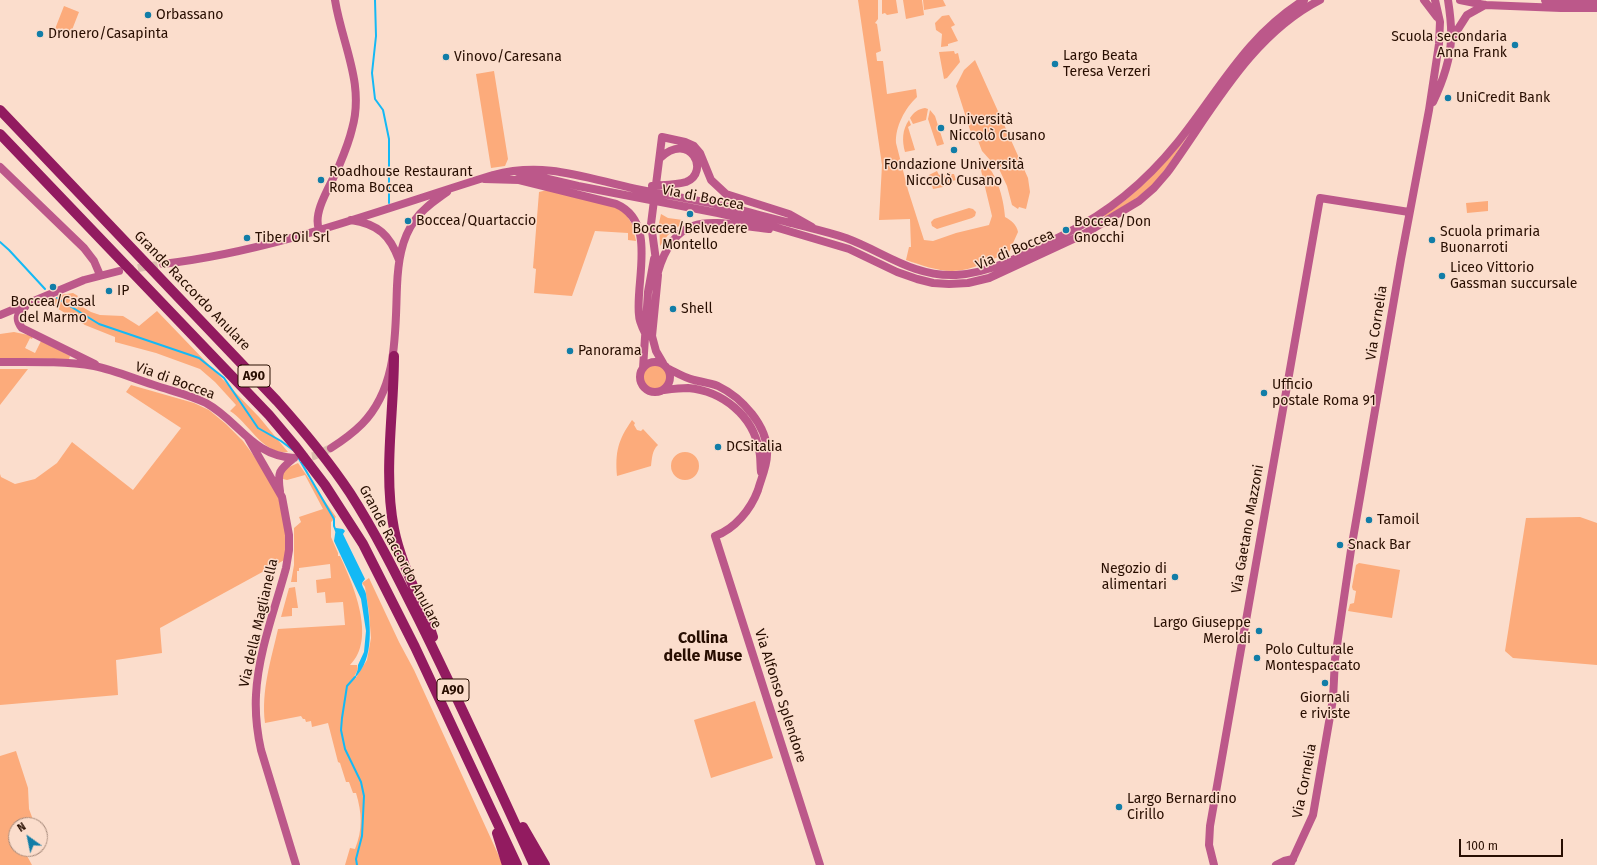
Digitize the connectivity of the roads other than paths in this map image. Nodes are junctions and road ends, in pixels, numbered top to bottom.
1 (335, 0) edge
2 (1304, 0) edge
3 (1320, 0) edge
4 (1424, 0) edge
5 (1435, 0) edge
6 (1448, 0) edge
7 (1460, 0) edge
8 (1545, 0) edge
9 (1597, 0) edge
10 (1485, 5) junction
11 (1597, 8) edge
12 (1439, 19) junction
13 (1451, 41) junction
14 (0, 110) edge
15 (1429, 110) junction
16 (0, 134) edge
17 (660, 158) junction
18 (0, 167) edge
19 (513, 171) junction
20 (479, 179) junction
21 (633, 188) junction
22 (450, 189) junction
23 (1409, 212) junction
24 (349, 220) junction
25 (319, 229) junction
26 (784, 230) junction
27 (818, 230) junction
28 (655, 256) junction
29 (399, 260) junction
30 (163, 264) tunnel mouth
31 (118, 271) tunnel mouth
32 (100, 275) junction
33 (658, 275) junction
34 (30, 303) junction
35 (0, 315) edge
36 (645, 333) junction
37 (394, 356) junction
38 (0, 362) edge
39 (666, 366) junction
40 (643, 368) junction
41 (106, 369) junction
42 (664, 390) junction
43 (248, 438) junction
44 (331, 448) tunnel mouth
45 (761, 479) junction
46 (282, 498) junction
47 (442, 668) junction
48 (504, 801) junction
49 (494, 817) junction
50 (1292, 862) edge
51 (296, 865) edge
52 (507, 865) edge
53 (517, 865) edge
54 (534, 865) edge
55 (545, 865) edge
56 (820, 865) edge
57 (1214, 865) edge
58 (1276, 865) edge

1 - 25 street
2 - 27 street, Via di Boccea
3 - 26 street, Via di Boccea
4 - 12 street
5 - 12 street, Via Cornelia
6 - 13 street, Via Cornelia
7 - 10 street
8 - 9 street
10 - 11 street
10 - 13 street
12 - 15 street, Via Cornelia
13 - 15 street, Via Cornelia
14 - 47 highway, Grande Raccordo Anulare / A90
15 - 23 street, Via Cornelia
16 - 49 highway, Grande Raccordo Anulare / A90
17 - 21 street
17 - 27 street
17 - 28 street
18 - 32 street
19 - 20 street, Via di Boccea
19 - 21 street, Via di Boccea
19 - 26 street, Via di Boccea
20 - 22 street, Via di Boccea
20 - 36 street
21 - 27 street, Via di Boccea
22 - 24 street, Via di Boccea
22 - 29 street, Via di Boccea
23 - 50 street, Via Cornelia
23 - 57 street, Via Gaetano Mazzoni
24 - 25 street, Via di Boccea
24 - 29 street, Via di Boccea
25 - 30 street, Via di Boccea
26 - 33 street
28 - 33 street
28 - 36 street
29 - 37 street, Via di Boccea
31 - 32 street, Via di Boccea
32 - 34 street, Via di Boccea
33 - 39 street
34 - 35 street, Via di Boccea
34 - 41 street, Via di Boccea
36 - 40 street
37 - 44 street, Via di Boccea
37 - 47 highway
38 - 41 street, Via di Boccea
39 - 40 street
39 - 42 street
39 - 45 street
40 - 42 street
41 - 43 street, Via di Boccea
42 - 45 street
43 - 46 street, Via della Maglianella
43 - 46 street, Via di Boccea
45 - 56 street, Via Alfonso Splendore
46 - 51 street, Via della Maglianella
47 - 48 highway, Grande Raccordo Anulare / A90
48 - 54 highway, Grande Raccordo Anulare / A90
48 - 55 highway
49 - 52 highway
49 - 53 highway, Grande Raccordo Anulare / A90
50 - 58 street

